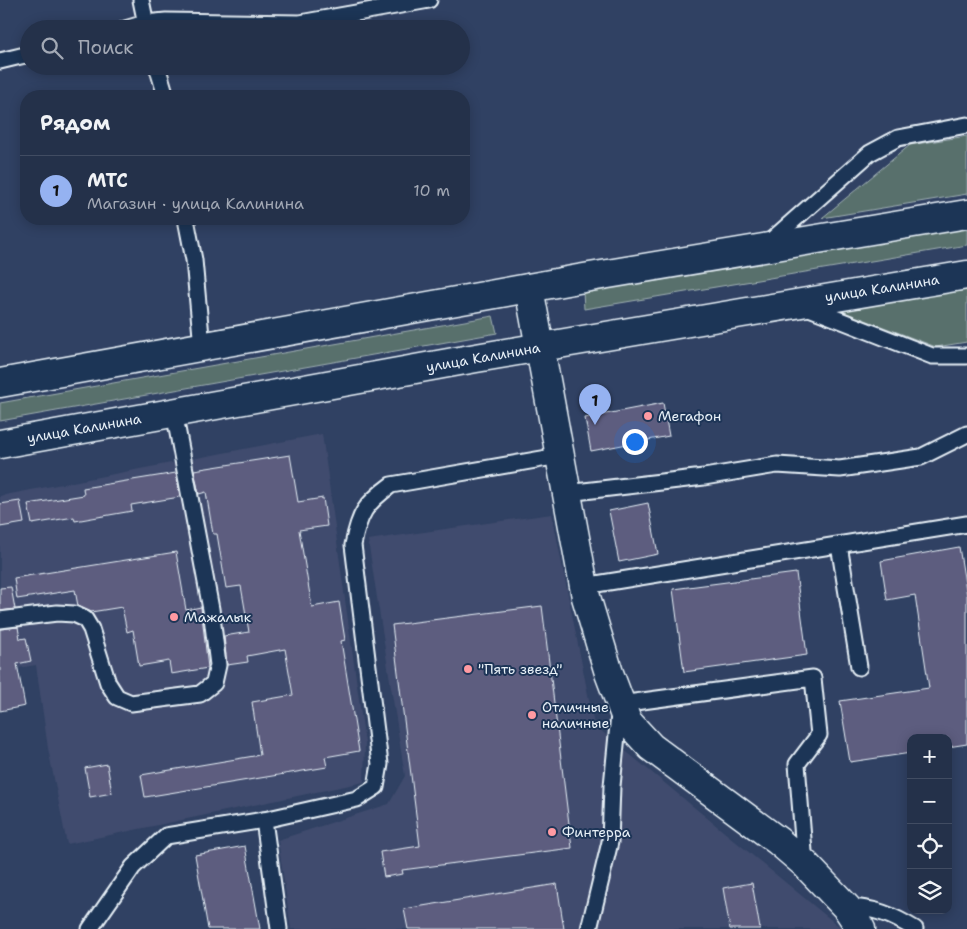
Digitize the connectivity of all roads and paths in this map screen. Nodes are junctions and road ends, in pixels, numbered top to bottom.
1 (142, 0) edge
2 (429, 0) edge
3 (145, 20) edge
4 (322, 20) edge
5 (20, 56) edge
6 (0, 61) edge
7 (160, 75) edge
8 (164, 90) edge
9 (967, 126) edge
10 (967, 214) edge
11 (187, 225) edge
12 (762, 248) junction
13 (967, 275) edge
14 (529, 288) junction
15 (796, 302) junction
16 (202, 347) junction
17 (540, 348) junction
18 (967, 356) edge
19 (0, 383) edge
20 (174, 412) junction
21 (967, 434) edge
22 (0, 444) edge
23 (560, 456) junction
24 (567, 493) junction
25 (967, 524) edge
26 (839, 545) junction
27 (584, 586) junction
28 (0, 620) edge
29 (859, 667) dead end
30 (620, 704) junction
31 (264, 820) junction
32 (805, 864) junction
33 (854, 918) edge
34 (90, 929) edge
35 (279, 929) edge
36 (589, 929) edge
37 (915, 929) edge

1 - 3 lane
2 - 4 lane
5 - 6 lane
7 - 8 lane
9 - 12 lane
10 - 12 main road
11 - 16 lane
12 - 14 main road
13 - 15 main road, улица Калинина
14 - 16 main road
14 - 17 main road
15 - 17 main road, улица Калинина
15 - 18 lane
16 - 19 main road
17 - 20 main road, улица Калинина
17 - 23 main road
20 - 22 main road, улица Калинина
20 - 28 lane
21 - 24 lane
23 - 24 main road
23 - 31 lane
24 - 27 main road
25 - 26 lane
26 - 27 lane
26 - 29 lane
27 - 30 main road
30 - 32 main road
30 - 32 lane
30 - 36 lane
31 - 34 lane
31 - 35 lane
32 - 33 main road
33 - 37 lane

